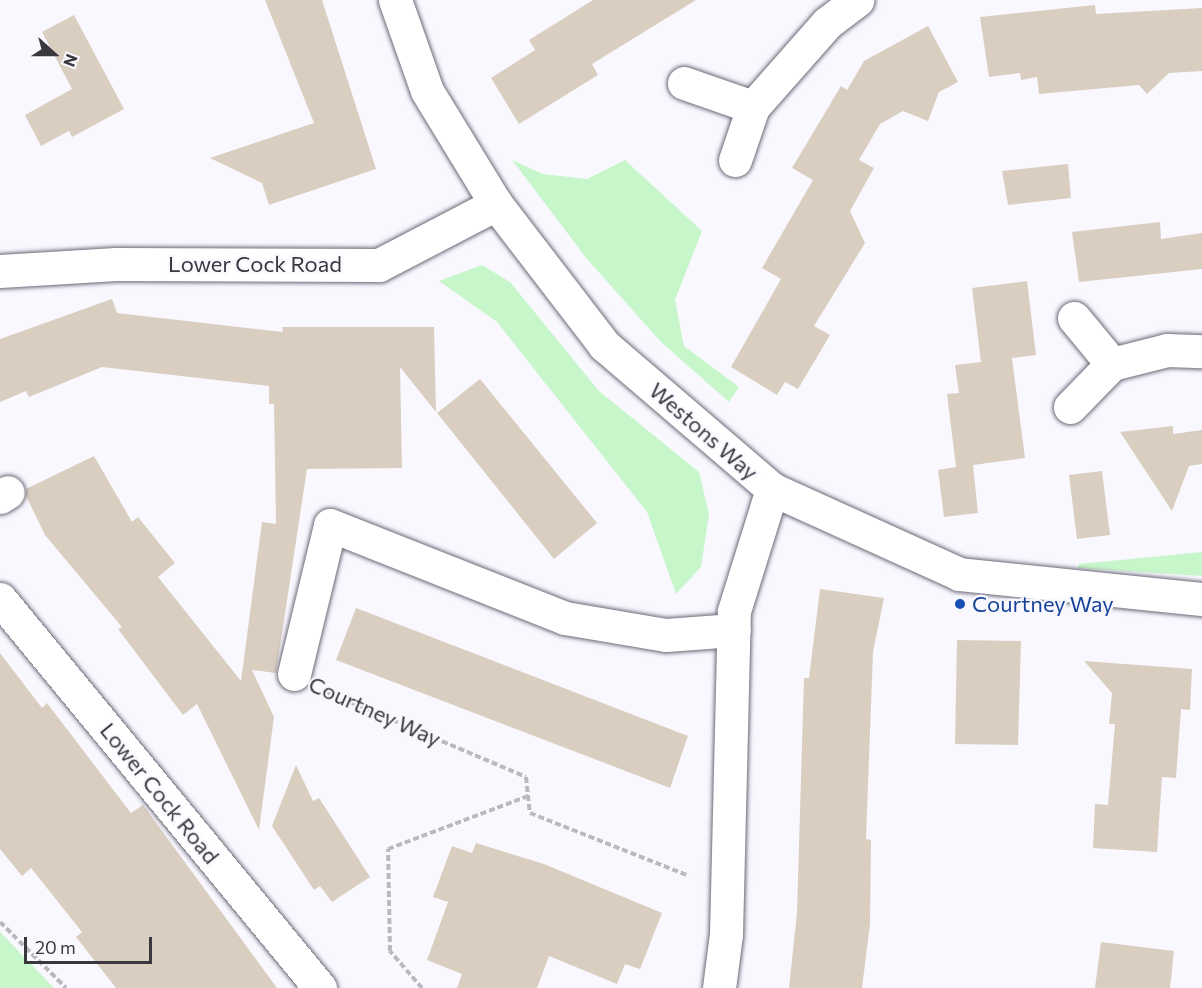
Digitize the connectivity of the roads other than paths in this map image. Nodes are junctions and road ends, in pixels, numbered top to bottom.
1 (395, 0) edge
2 (857, 0) edge
3 (684, 83) dead end
4 (753, 107) junction
5 (735, 160) dead end
6 (496, 204) junction
7 (0, 271) edge
8 (1074, 318) dead end
9 (1202, 351) edge
10 (1112, 364) junction
11 (1070, 407) dead end
12 (772, 489) junction
13 (0, 599) edge
14 (1202, 599) edge
15 (734, 630) junction
16 (294, 674) road end
17 (320, 988) edge
18 (719, 988) edge

1 - 6 street, Westons Way
2 - 4 street
3 - 4 street
4 - 5 street
6 - 7 street, Lower Cock Road
6 - 12 street, Westons Way
8 - 10 street
9 - 10 street
10 - 11 street
12 - 14 street, Westons Way
12 - 15 street
13 - 17 street, Lower Cock Road
15 - 16 street, Courtney Way
15 - 18 street

